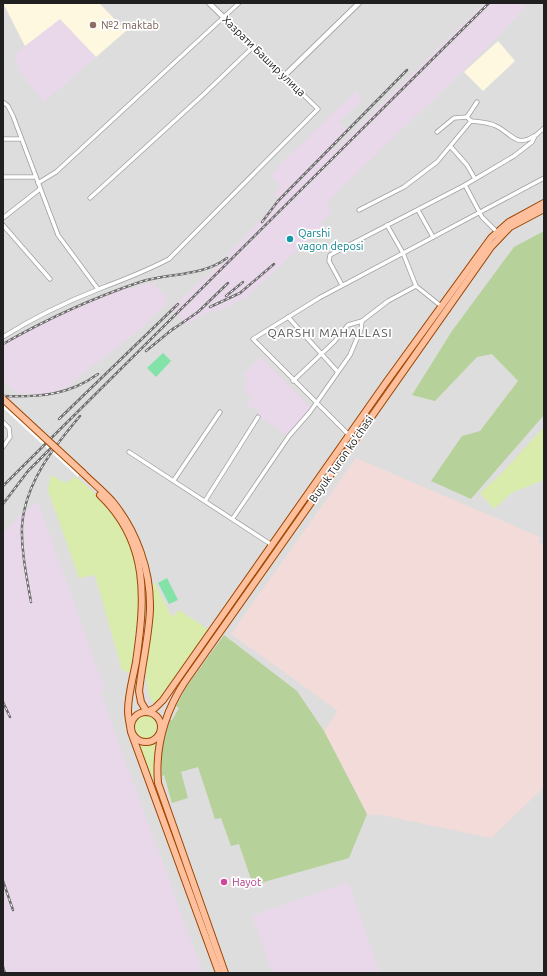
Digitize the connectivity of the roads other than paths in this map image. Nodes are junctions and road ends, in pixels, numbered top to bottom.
1 (209, 3) edge
2 (239, 3) edge
3 (359, 3) edge
4 (224, 17) junction
5 (254, 46) junction
6 (284, 76) junction
7 (3, 102) edge
8 (477, 102) dead end
9 (467, 118) junction
10 (471, 120) junction
11 (544, 128) edge
12 (437, 132) dead end
13 (535, 136) junction
14 (3, 139) edge
15 (21, 139) junction
16 (451, 147) junction
17 (3, 177) edge
18 (36, 177) junction
19 (544, 178) edge
20 (475, 179) junction
21 (38, 183) junction
22 (466, 185) junction
23 (40, 189) junction
24 (90, 198) dead end
25 (544, 203) edge
26 (544, 209) edge
27 (359, 210) dead end
28 (418, 210) junction
29 (480, 213) junction
30 (3, 218) edge
31 (3, 225) edge
32 (387, 225) junction
33 (497, 232) junction
34 (433, 237) junction
35 (403, 253) junction
36 (50, 278) dead end
37 (342, 285) junction
38 (416, 286) junction
39 (98, 289) junction
40 (441, 306) junction
41 (288, 317) junction
42 (362, 321) junction
43 (3, 337) edge
44 (322, 354) junction
45 (338, 371) junction
46 (293, 381) junction
47 (3, 399) edge
48 (3, 404) edge
49 (316, 404) junction
50 (220, 412) dead end
51 (258, 417) dead end
52 (3, 422) edge
53 (350, 436) junction
54 (3, 447) edge
55 (129, 452) dead end
56 (81, 475) junction
57 (174, 480) junction
58 (205, 500) junction
59 (233, 518) junction
60 (272, 545) junction
61 (147, 712) junction
62 (161, 731) junction
63 (131, 732) junction
64 (219, 973) edge
65 (225, 973) edge

1 - 4 street, Хазрати Башир улица
2 - 4 street
3 - 6 street
4 - 5 street, Хазрати Башир улица
4 - 21 street
5 - 6 street, Хазрати Башир улица
5 - 24 street
6 - 39 street, Хазрати Башир улица
7 - 15 street
8 - 9 street
9 - 10 street
9 - 12 street
10 - 13 street
10 - 16 street
11 - 13 street
13 - 20 street
14 - 15 street
15 - 18 street
16 - 20 street
16 - 27 street
17 - 18 street
18 - 21 street
19 - 29 street
20 - 22 street
21 - 23 street
22 - 28 street
22 - 29 street
23 - 30 street
23 - 39 street
25 - 33 main road, Buyuk Turon ko'chasi
26 - 62 main road, Buyuk Turon ko'chasi
28 - 32 street
28 - 34 street
29 - 33 street
29 - 34 street
31 - 36 street
32 - 35 street
32 - 37 street
33 - 40 main road, Buyuk Turon ko'chasi
34 - 35 street
35 - 37 street
35 - 38 street
37 - 41 street
38 - 40 street
38 - 42 street
39 - 43 street
40 - 53 main road, Buyuk Turon ko'chasi
41 - 44 street
41 - 46 street
42 - 44 street
42 - 45 street
44 - 45 street
44 - 46 street
45 - 49 street
46 - 49 street
47 - 56 main road, bridge
48 - 56 main road
49 - 53 street
49 - 59 street
50 - 57 street
51 - 58 street
52 - 54 street
53 - 60 main road, Buyuk Turon ko'chasi
55 - 57 street
56 - 61 main road
56 - 63 main road
57 - 58 street
58 - 59 street
59 - 60 street
60 - 61 main road, Buyuk Turon ko'chasi
61 - 62 main road
61 - 63 main road
62 - 63 main road
62 - 65 main road, Buyuk Turon ko'chasi
63 - 64 main road

